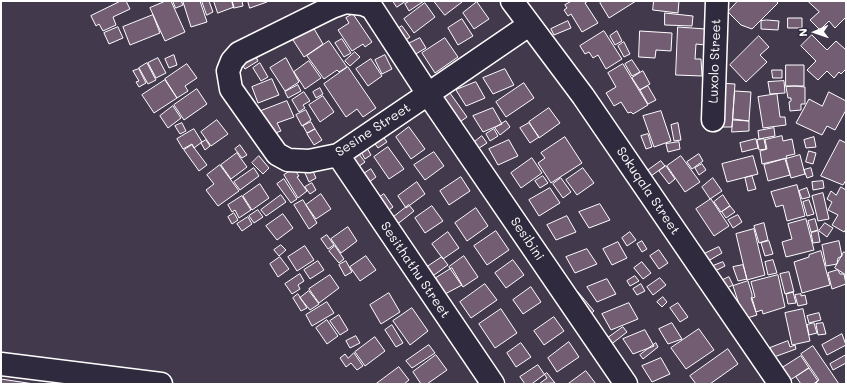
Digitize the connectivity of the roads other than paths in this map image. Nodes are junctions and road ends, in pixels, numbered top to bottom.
1 (512, 1) edge
2 (717, 1) edge
3 (529, 25) junction
4 (428, 94) junction
5 (713, 120) dead end
6 (338, 155) junction
7 (1, 364) edge
8 (161, 384) edge
9 (493, 384) edge
10 (626, 384) edge
11 (780, 384) edge

1 - 3 street, Sokuqala Street
2 - 5 street, Luxolo Street
3 - 4 street, Sesine Street
3 - 11 street, Sokuqala Street
4 - 6 street, Sesine Street
4 - 6 street, Sesine Street
4 - 10 street, Sesibini
6 - 9 street, Sesithathu Street
7 - 8 street

